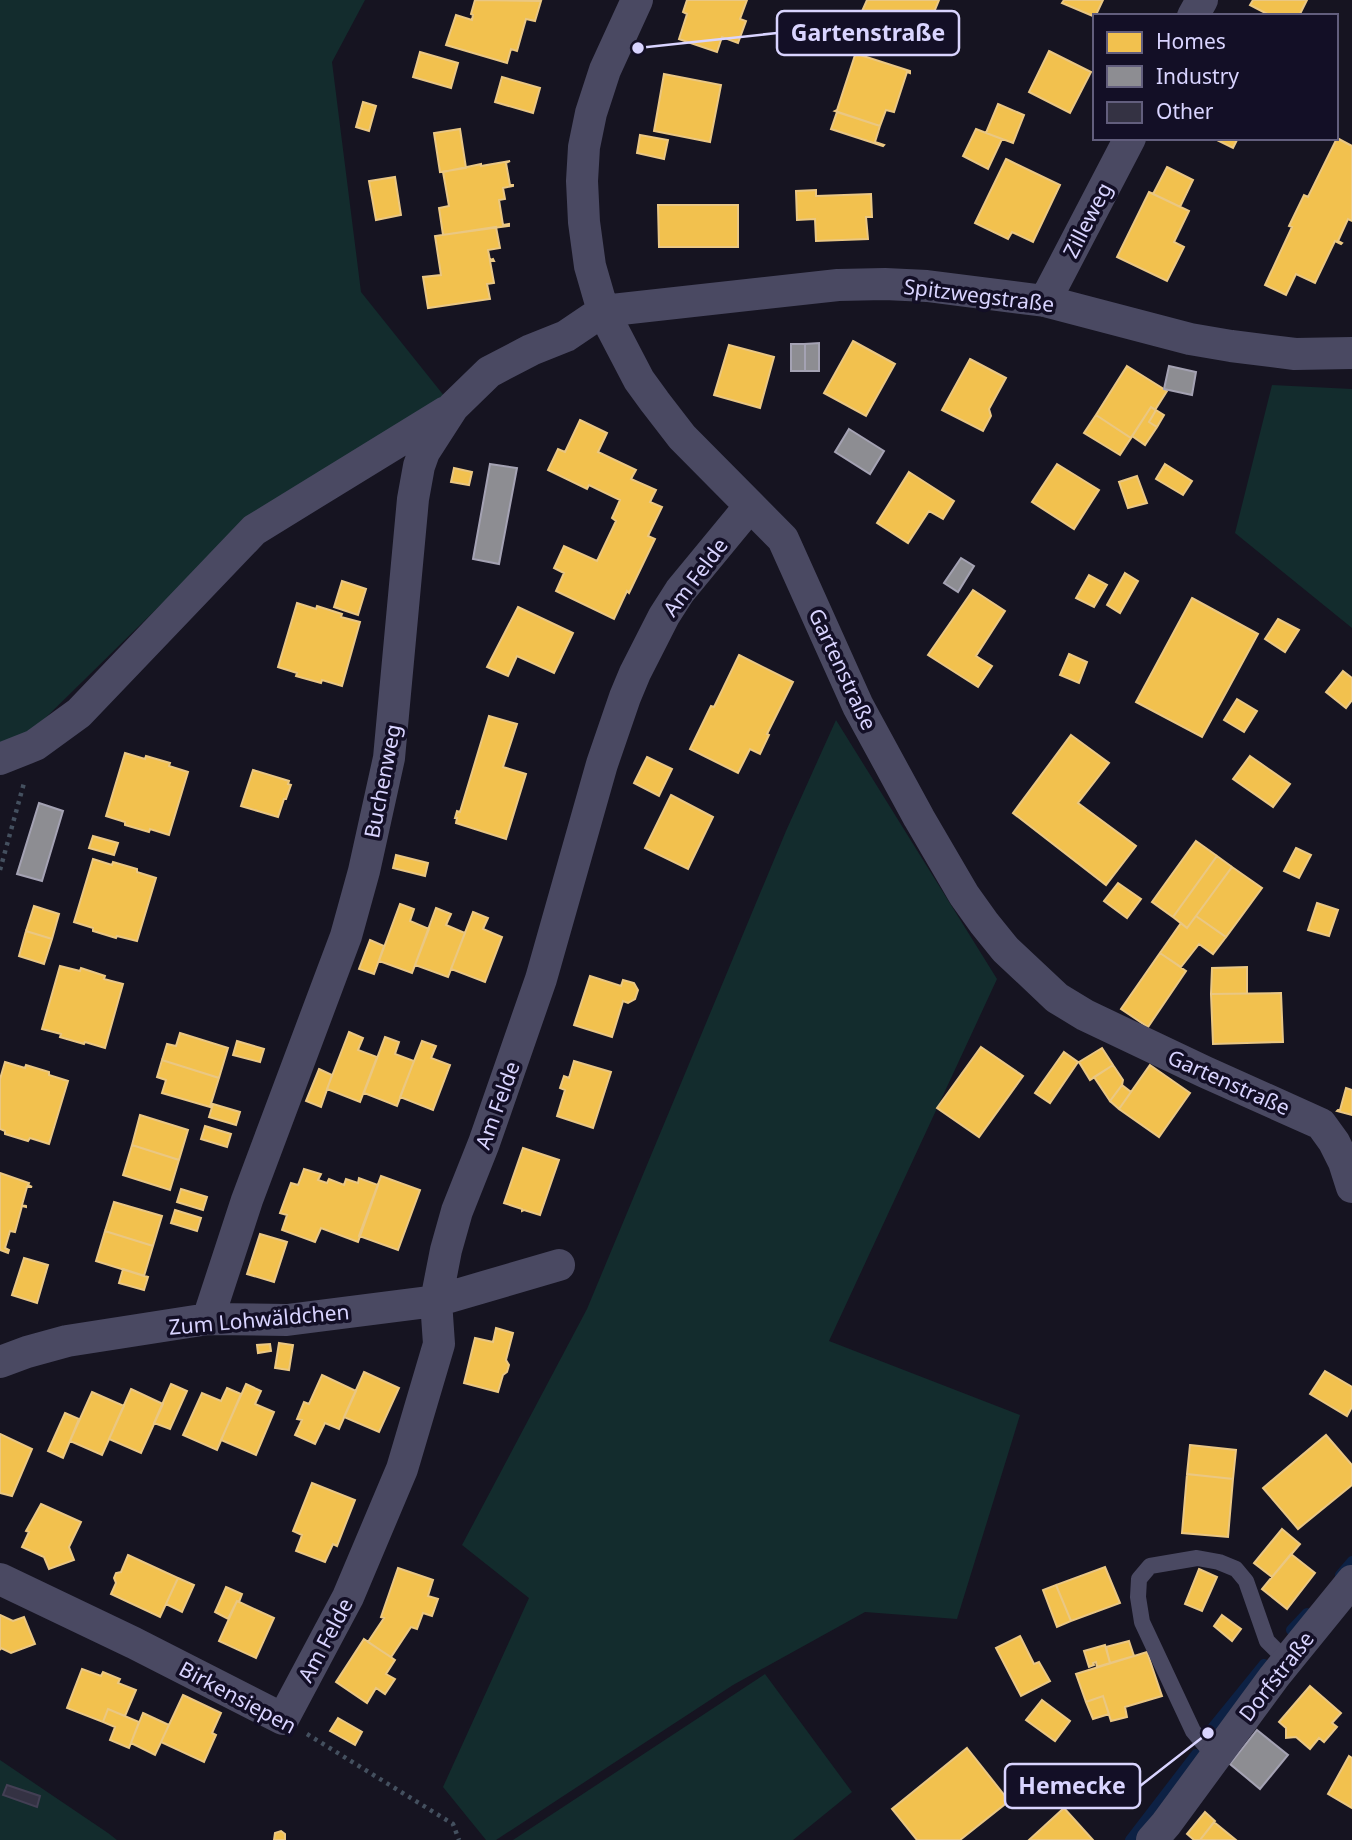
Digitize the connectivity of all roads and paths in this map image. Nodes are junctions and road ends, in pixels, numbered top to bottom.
1 (636, 0) edge
2 (1129, 140) edge
3 (1045, 301) junction
4 (603, 311) junction
5 (1349, 346) edge
6 (453, 407) junction
7 (750, 506) junction
8 (34, 745) junction
9 (0, 759) edge
10 (0, 870) edge
11 (1352, 1186) edge
12 (559, 1265) dead end
13 (436, 1301) junction
14 (208, 1319) junction
15 (0, 1362) edge
16 (0, 1579) edge
17 (1352, 1581) edge
18 (1287, 1661) junction
19 (283, 1719) junction
20 (1215, 1757) junction
21 (459, 1840) edge
22 (1152, 1840) edge

1 - 4 street, Gartenstraße
2 - 3 street, Zilleweg
3 - 4 street, Spitzwegstraße
3 - 5 street, Spitzwegstraße
4 - 6 street, Buchenweg
4 - 7 street, Gartenstraße
6 - 8 street
6 - 14 street, Buchenweg
7 - 11 street, Gartenstraße
7 - 13 street, Am Felde
8 - 9 street
8 - 10 path
12 - 13 street, Zum Lohwäldchen
13 - 14 street, Zum Lohwäldchen
13 - 19 street, Am Felde
14 - 15 street, Zum Lohwäldchen
16 - 19 street, Birkensiepen
17 - 18 street, Dorfstraße
18 - 20 street, Dorfstraße
18 - 20 lane
19 - 21 path, Birkensiepen
20 - 22 street, Dorfstraße

